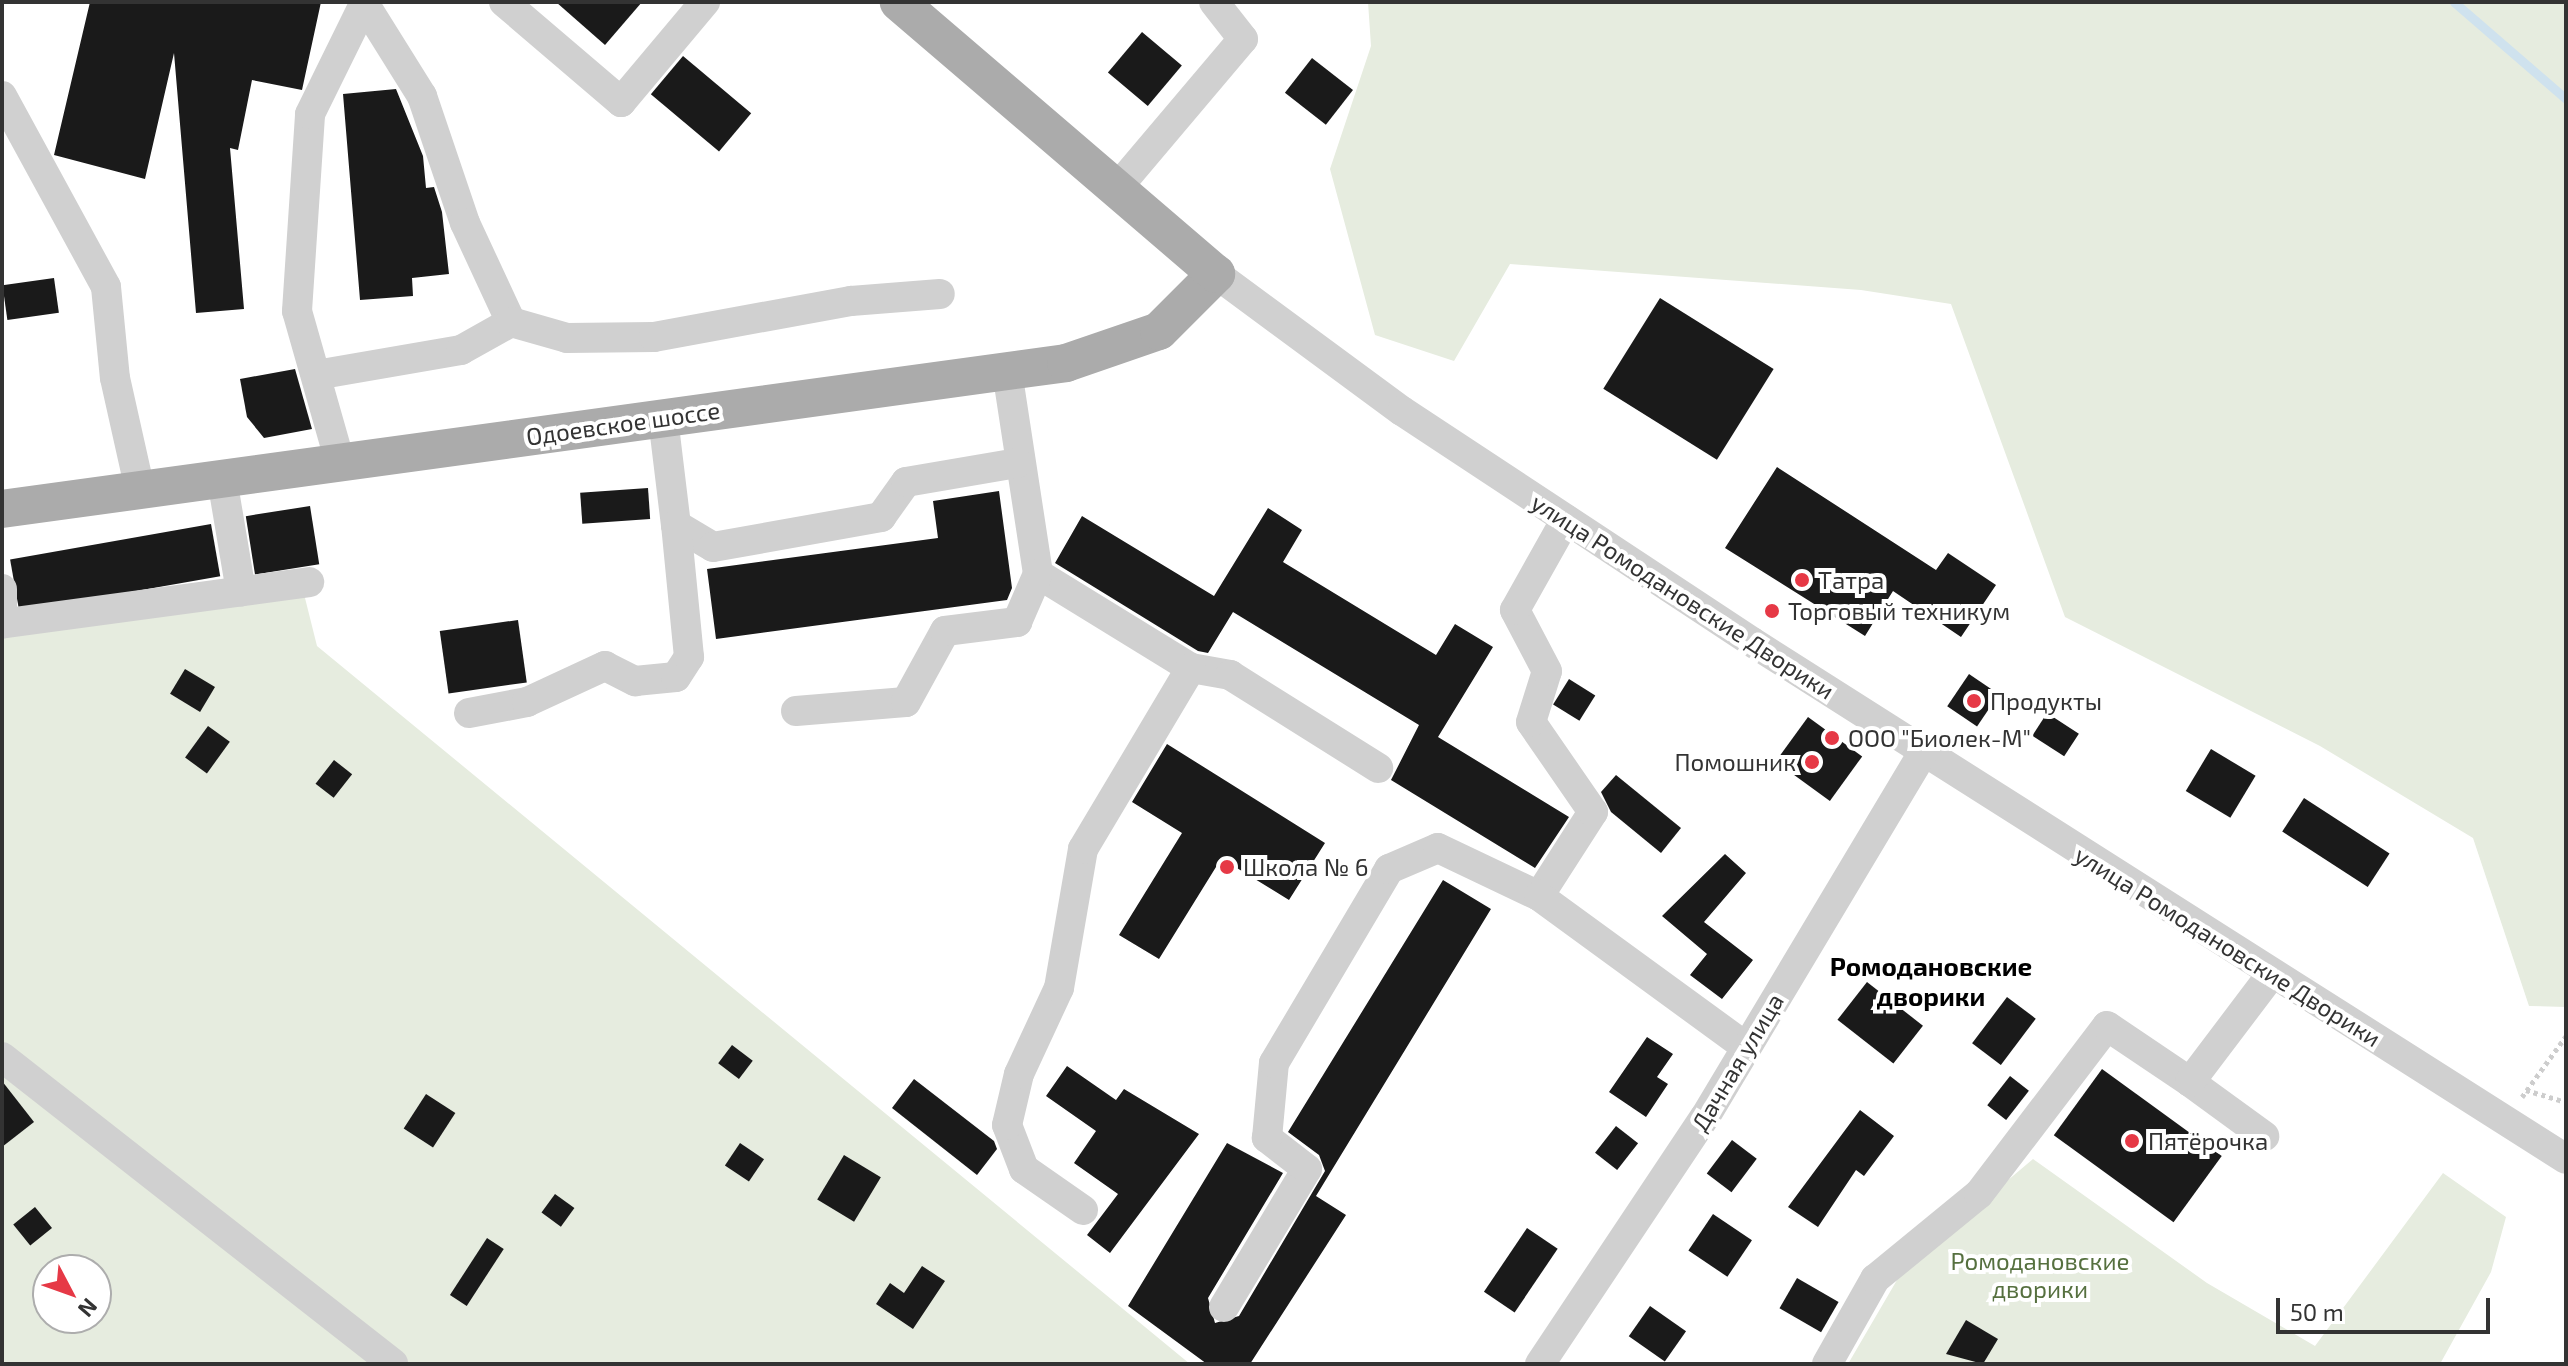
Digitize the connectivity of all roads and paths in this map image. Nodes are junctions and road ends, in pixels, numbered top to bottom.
1 (504, 2) edge
2 (705, 2) edge
3 (899, 2) edge
4 (1214, 2) edge
5 (366, 5) edge
6 (2, 96) edge
7 (1117, 188) junction
8 (1216, 274) junction
9 (940, 294) dead end
10 (511, 322) junction
11 (1007, 371) junction
12 (316, 375) junction
13 (663, 418) junction
14 (340, 462) junction
15 (1017, 463) junction
16 (222, 479) junction
17 (140, 490) junction
18 (2, 509) edge
19 (1566, 519) junction
20 (676, 525) junction
21 (1038, 574) junction
22 (309, 582) dead end
23 (2, 589) edge
24 (241, 591) junction
25 (5, 623) edge
26 (1191, 668) junction
27 (796, 711) dead end
28 (469, 713) dead end
29 (1923, 753) junction
30 (1378, 768) dead end
31 (1539, 896) junction
32 (2271, 975) junction
33 (2566, 1036) edge
34 (1746, 1047) junction
35 (2, 1057) edge
36 (2190, 1082) junction
37 (2526, 1090) junction
38 (2566, 1102) edge
39 (2505, 1120) junction
40 (2264, 1136) dead end
41 (2566, 1159) edge
42 (1083, 1210) dead end
43 (1224, 1307) dead end
44 (393, 1364) edge
45 (1540, 1364) edge
46 (1827, 1364) edge

1 - 2 street
3 - 7 main road
4 - 7 street
5 - 10 street
5 - 12 street
6 - 17 street
7 - 8 main road
8 - 11 main road, Одоевское шоссе
8 - 19 street, улица Ромодановские Дворики
9 - 10 street
10 - 12 street
11 - 13 main road, Одоевское шоссе
11 - 15 street
12 - 14 street
13 - 14 main road, Одоевское шоссе
13 - 20 street
14 - 16 main road, Одоевское шоссе
15 - 20 street
15 - 21 street
16 - 17 main road, Одоевское шоссе
16 - 24 street
17 - 18 main road, Одоевское шоссе
19 - 29 street, улица Ромодановские Дворики
19 - 31 street
20 - 28 street
21 - 26 street
21 - 27 street
22 - 24 street
23 - 25 street
24 - 25 street
26 - 30 street
26 - 42 street
29 - 32 street, улица Ромодановские Дворики
29 - 34 street, Дачная улица
31 - 34 street
31 - 43 street
32 - 36 street
32 - 39 street, улица Ромодановские Дворики
33 - 37 path
34 - 45 street, Дачная улица
35 - 44 street
36 - 40 street
36 - 46 street
37 - 38 path
37 - 39 path
39 - 41 street, улица Ромодановские Дворики

